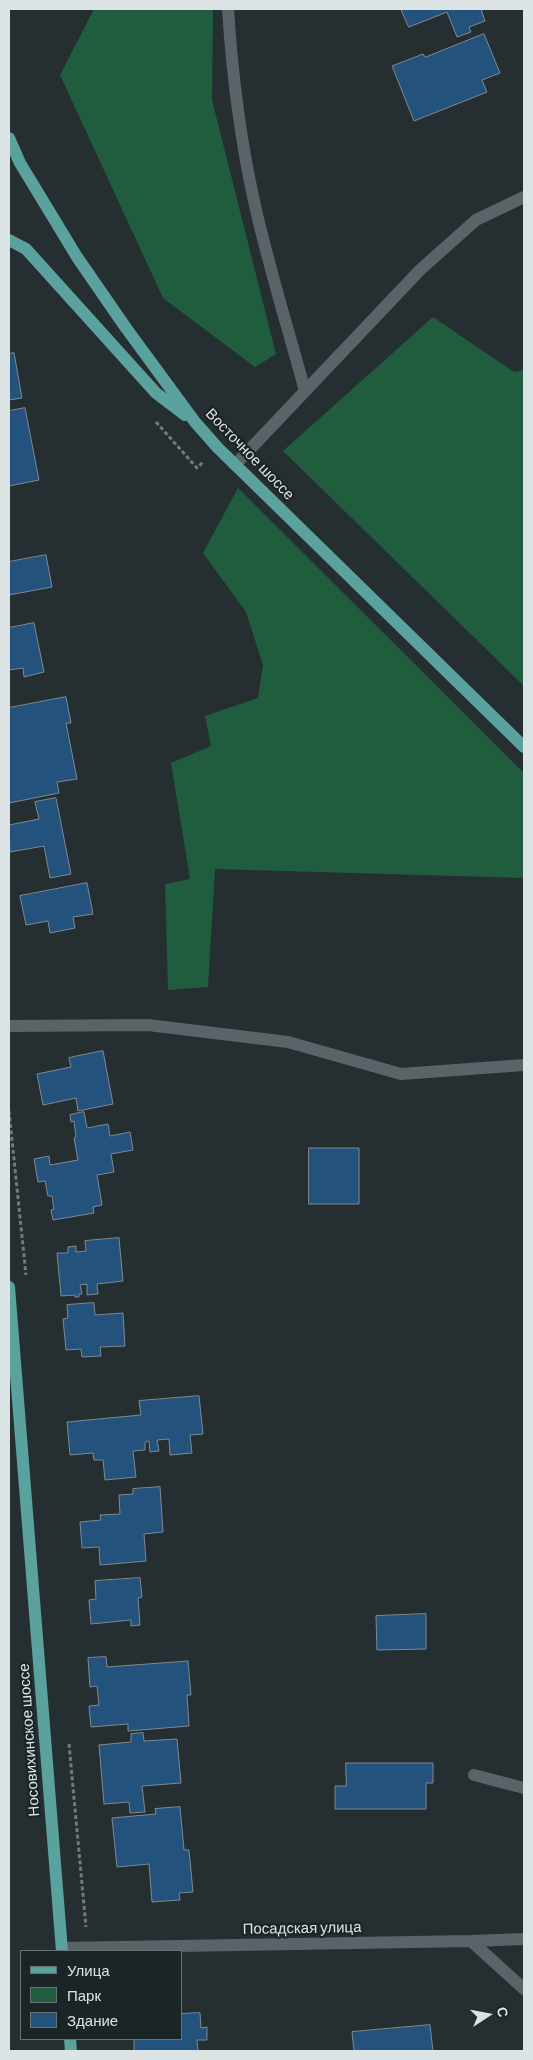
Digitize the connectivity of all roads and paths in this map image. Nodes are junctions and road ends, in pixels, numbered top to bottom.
1 (228, 9) edge
2 (9, 138) edge
3 (524, 196) edge
4 (9, 240) edge
5 (305, 391) junction
6 (196, 422) junction
7 (235, 465) junction
8 (524, 747) edge
9 (9, 1026) edge
10 (524, 1065) edge
11 (9, 1287) edge
12 (474, 1775) dead end
13 (524, 1788) edge
14 (524, 1939) edge
15 (471, 1942) junction
16 (62, 1950) edge
17 (524, 1990) edge

1 - 5 street
2 - 6 main road, Восточное шоссе
3 - 5 street
4 - 6 main road
5 - 7 street
6 - 7 main road, Восточное шоссе
7 - 8 main road, Восточное шоссе
9 - 10 street
11 - 16 main road, Носовихинское шоссе
12 - 13 street
14 - 15 street, Посадская улица
15 - 16 street, Посадская улица
15 - 17 street

